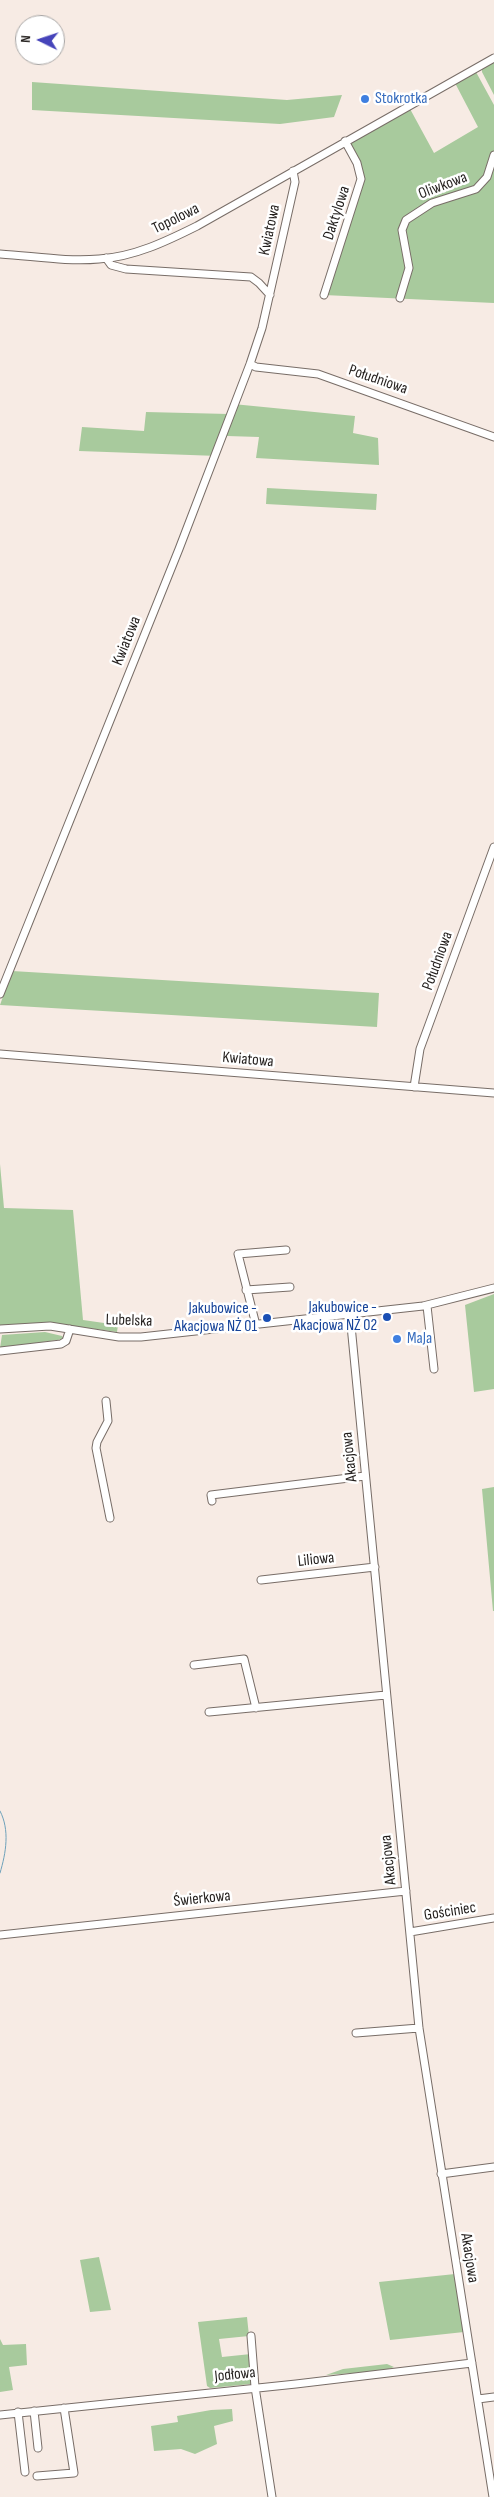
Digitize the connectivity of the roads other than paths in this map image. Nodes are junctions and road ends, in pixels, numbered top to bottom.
1 (494, 58) edge
2 (345, 141) junction
3 (494, 155) edge
4 (293, 171) junction
5 (0, 254) edge
6 (106, 258) junction
7 (270, 295) junction
8 (324, 295) dead end
9 (400, 298) dead end
10 (250, 364) junction
11 (494, 437) edge
12 (494, 847) edge
13 (0, 994) edge
14 (0, 1054) edge
15 (414, 1087) junction
16 (494, 1092) edge
17 (286, 1250) dead end
18 (290, 1287) dead end
19 (494, 1288) edge
20 (246, 1290) junction
21 (427, 1306) junction
22 (350, 1315) junction
23 (256, 1325) junction
24 (0, 1329) edge
25 (70, 1329) junction
26 (0, 1351) edge
27 (434, 1370) dead end
28 (106, 1401) dead end
29 (365, 1476) junction
30 (212, 1501) dead end
31 (110, 1518) dead end
32 (375, 1567) junction
33 (261, 1580) dead end
34 (194, 1665) dead end
35 (386, 1694) junction
36 (256, 1708) junction
37 (209, 1712) dead end
38 (406, 1891) junction
39 (494, 1918) edge
40 (410, 1932) junction
41 (0, 1935) edge
42 (419, 2028) junction
43 (356, 2034) dead end
44 (494, 2166) edge
45 (441, 2174) junction
46 (251, 2336) dead end
47 (472, 2362) junction
48 (256, 2387) junction
49 (494, 2397) edge
50 (478, 2400) junction
51 (64, 2408) junction
52 (34, 2411) junction
53 (18, 2412) junction
54 (0, 2415) edge
55 (38, 2448) dead end
56 (25, 2472) dead end
57 (37, 2476) dead end
58 (272, 2497) edge
59 (493, 2497) edge

1 - 2 street, Topolowa
2 - 4 street, Topolowa
2 - 8 street, Daktylowa
3 - 9 street, Oliwkowa
4 - 6 street, Topolowa
4 - 7 street, Kwiatowa
5 - 6 street, Topolowa
6 - 7 street
7 - 10 street, Kwiatowa
10 - 11 street, Południowa
10 - 13 street, Kwiatowa
12 - 15 street, Południowa
14 - 15 street, Kwiatowa
15 - 16 street, Kwiatowa
17 - 20 street
18 - 20 street
19 - 21 street, Lubelska
20 - 23 street
21 - 22 street, Lubelska
21 - 27 street
22 - 23 street, Lubelska
22 - 29 street, Akacjowa
23 - 25 street, Lubelska
24 - 25 street, Lubelska
25 - 26 street
28 - 31 street
29 - 30 street
29 - 32 street, Akacjowa
32 - 33 street, Liliowa
32 - 35 street, Akacjowa
34 - 36 street
35 - 36 street
35 - 38 street, Akacjowa
36 - 37 street
38 - 40 street, Akacjowa
38 - 41 street, Świerkowa
39 - 40 street, Gościniec
40 - 42 street, Akacjowa
42 - 43 street
42 - 45 street, Akacjowa
44 - 45 street
45 - 47 street, Akacjowa
46 - 48 street
47 - 48 street, Jodłowa
47 - 50 street, Akacjowa
48 - 51 street, Jodłowa
48 - 58 street
49 - 50 street
50 - 59 street, Akacjowa
51 - 52 street, Jodłowa
51 - 57 street
52 - 53 street, Jodłowa
52 - 55 street
53 - 54 street, Jodłowa
53 - 56 street

